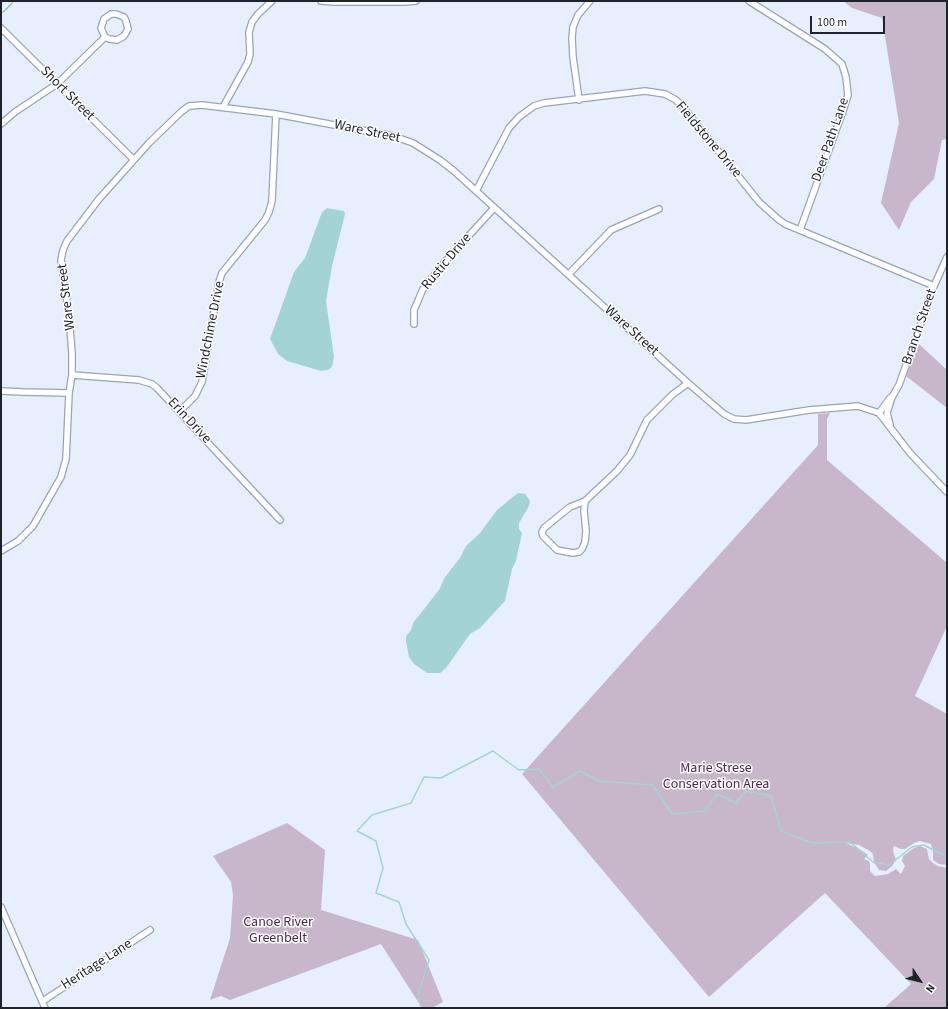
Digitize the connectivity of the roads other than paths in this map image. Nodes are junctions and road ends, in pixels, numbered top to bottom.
1 (8, 1) edge
2 (272, 1) edge
3 (321, 1) edge
4 (416, 1) edge
5 (590, 1) edge
6 (749, 1) edge
7 (1, 8) edge
8 (1, 28) edge
9 (105, 36) junction
10 (57, 84) junction
11 (579, 100) junction
12 (223, 107) junction
13 (276, 114) junction
14 (1, 124) edge
15 (133, 160) junction
16 (476, 191) junction
17 (494, 208) junction
18 (660, 209) dead end
19 (800, 230) junction
20 (947, 257) edge
21 (569, 274) junction
22 (934, 286) junction
23 (414, 324) dead end
24 (72, 375) junction
25 (688, 383) junction
26 (1, 390) edge
27 (70, 393) junction
28 (892, 396) junction
29 (180, 411) junction
30 (879, 413) junction
31 (890, 427) junction
32 (947, 492) edge
33 (585, 501) junction
34 (280, 520) dead end
35 (1, 551) edge
36 (1, 907) edge
37 (150, 930) dead end
38 (43, 1001) junction
39 (46, 1008) edge

1 - 7 street
2 - 12 street
3 - 4 street
5 - 11 street
6 - 19 street, Deer Path Lane
8 - 10 street, Short Street
9 - 9 street
9 - 10 street
10 - 14 street
10 - 15 street, Short Street
11 - 16 street, Fieldstone Drive
11 - 19 street, Fieldstone Drive
12 - 13 street, Ware Street
12 - 15 street, Ware Street
13 - 16 street, Ware Street
13 - 29 street, Windchime Drive
15 - 24 street, Ware Street
16 - 17 street, Ware Street
17 - 21 street, Ware Street
17 - 23 street, Rustic Drive
18 - 21 street
19 - 22 street, Fieldstone Drive
20 - 22 street, Branch Street
21 - 25 street, Ware Street
22 - 28 street, Branch Street
24 - 27 street, Ware Street
24 - 29 street, Erin Drive
25 - 30 street, Ware Street
25 - 33 street
26 - 27 street
27 - 35 street, Ware Street
28 - 30 street, Branch Street
28 - 31 street, Branch Street
29 - 34 street, Erin Drive
30 - 31 street
31 - 32 street
33 - 33 street
36 - 38 street
37 - 38 street, Heritage Lane
38 - 39 street

